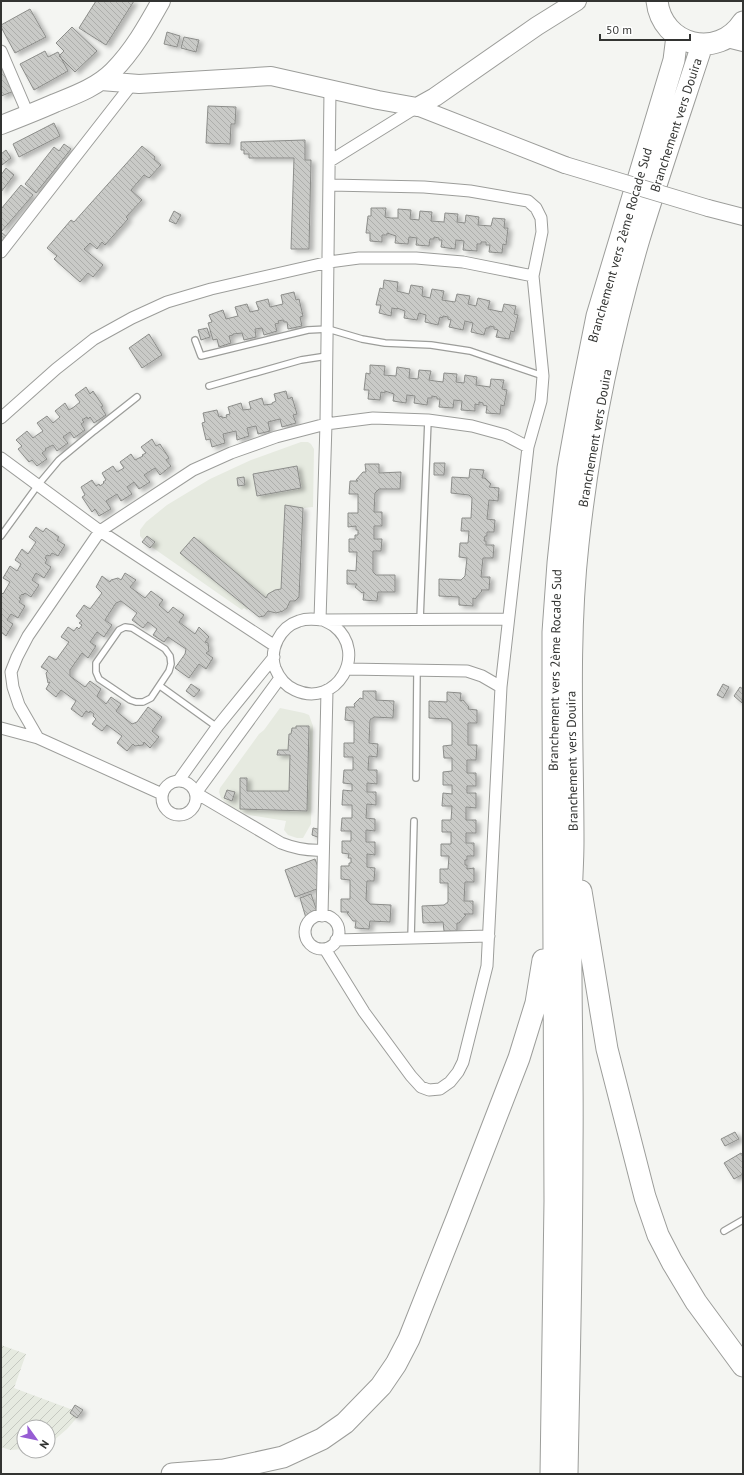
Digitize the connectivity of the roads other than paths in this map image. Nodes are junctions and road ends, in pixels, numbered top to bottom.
1 (161, 1) edge
2 (577, 1) edge
3 (656, 1) edge
4 (743, 22) edge
5 (677, 36) junction
6 (735, 41) edge
7 (702, 45) junction
8 (132, 49) junction
9 (1, 51) edge
10 (101, 81) junction
11 (136, 84) junction
12 (330, 90) junction
13 (417, 107) junction
14 (28, 114) junction
15 (1, 125) edge
16 (330, 160) junction
17 (330, 185) junction
18 (743, 217) edge
19 (1, 252) edge
20 (329, 262) junction
21 (533, 276) junction
22 (328, 329) junction
23 (195, 340) dead end
24 (328, 356) junction
25 (543, 376) junction
26 (210, 386) dead end
27 (137, 397) dead end
28 (1, 418) edge
29 (428, 420) junction
30 (326, 424) junction
31 (528, 447) junction
32 (1, 458) edge
33 (38, 485) junction
34 (100, 531) junction
35 (1, 536) edge
36 (508, 618) junction
37 (322, 620) junction
38 (420, 620) junction
39 (274, 651) junction
40 (347, 669) junction
41 (417, 671) junction
42 (280, 678) junction
43 (160, 686) junction
44 (501, 687) junction
45 (327, 690) junction
46 (217, 727) junction
47 (1, 728) edge
48 (38, 738) junction
49 (416, 778) dead end
50 (179, 780) junction
51 (196, 793) junction
52 (162, 794) junction
53 (414, 820) dead end
54 (553, 838) junction
55 (573, 845) junction
56 (323, 850) junction
57 (322, 916) junction
58 (489, 936) junction
59 (411, 938) junction
60 (336, 940) junction
61 (324, 949) junction
62 (743, 1220) edge
63 (724, 1231) dead end
64 (743, 1366) edge
65 (172, 1474) edge
66 (551, 1474) edge
67 (567, 1474) edge

1 - 8 main road
2 - 13 main road
3 - 5 highway
4 - 6 highway
5 - 7 highway
5 - 54 highway, Branchement vers 2ème Rocade Sud
6 - 7 highway
7 - 55 highway, Branchement vers Douira
8 - 10 main road
8 - 11 main road
9 - 14 street
10 - 11 main road
10 - 14 main road
11 - 12 main road
11 - 19 street
12 - 13 main road
12 - 16 street
13 - 16 street
13 - 18 main road, bridge
14 - 15 main road
16 - 17 street
17 - 20 street
17 - 21 street
20 - 21 street
20 - 22 street
20 - 28 street
21 - 25 street
22 - 23 lane
22 - 24 street
22 - 25 lane
24 - 26 lane
24 - 30 street
25 - 31 street
27 - 33 lane
29 - 30 street
29 - 31 street
29 - 38 lane
30 - 34 street
30 - 37 street
31 - 36 street
32 - 33 street
33 - 34 street
33 - 35 lane
34 - 39 street
34 - 48 street
36 - 38 street
36 - 44 street
37 - 38 street
37 - 39 street
37 - 40 street
39 - 42 street
39 - 46 street
40 - 41 street
40 - 45 street
41 - 44 street
41 - 49 lane
42 - 45 street
42 - 51 street
43 - 43 lane
43 - 46 lane
44 - 58 street
45 - 56 street
46 - 50 street
47 - 48 street
48 - 52 street
50 - 51 street
50 - 52 street
51 - 52 street
51 - 56 street
53 - 59 lane
54 - 65 highway
54 - 66 highway
55 - 64 highway
55 - 67 highway
56 - 57 street
57 - 60 street
57 - 61 street
58 - 59 street
58 - 61 street
59 - 60 street
60 - 61 street
62 - 63 lane

